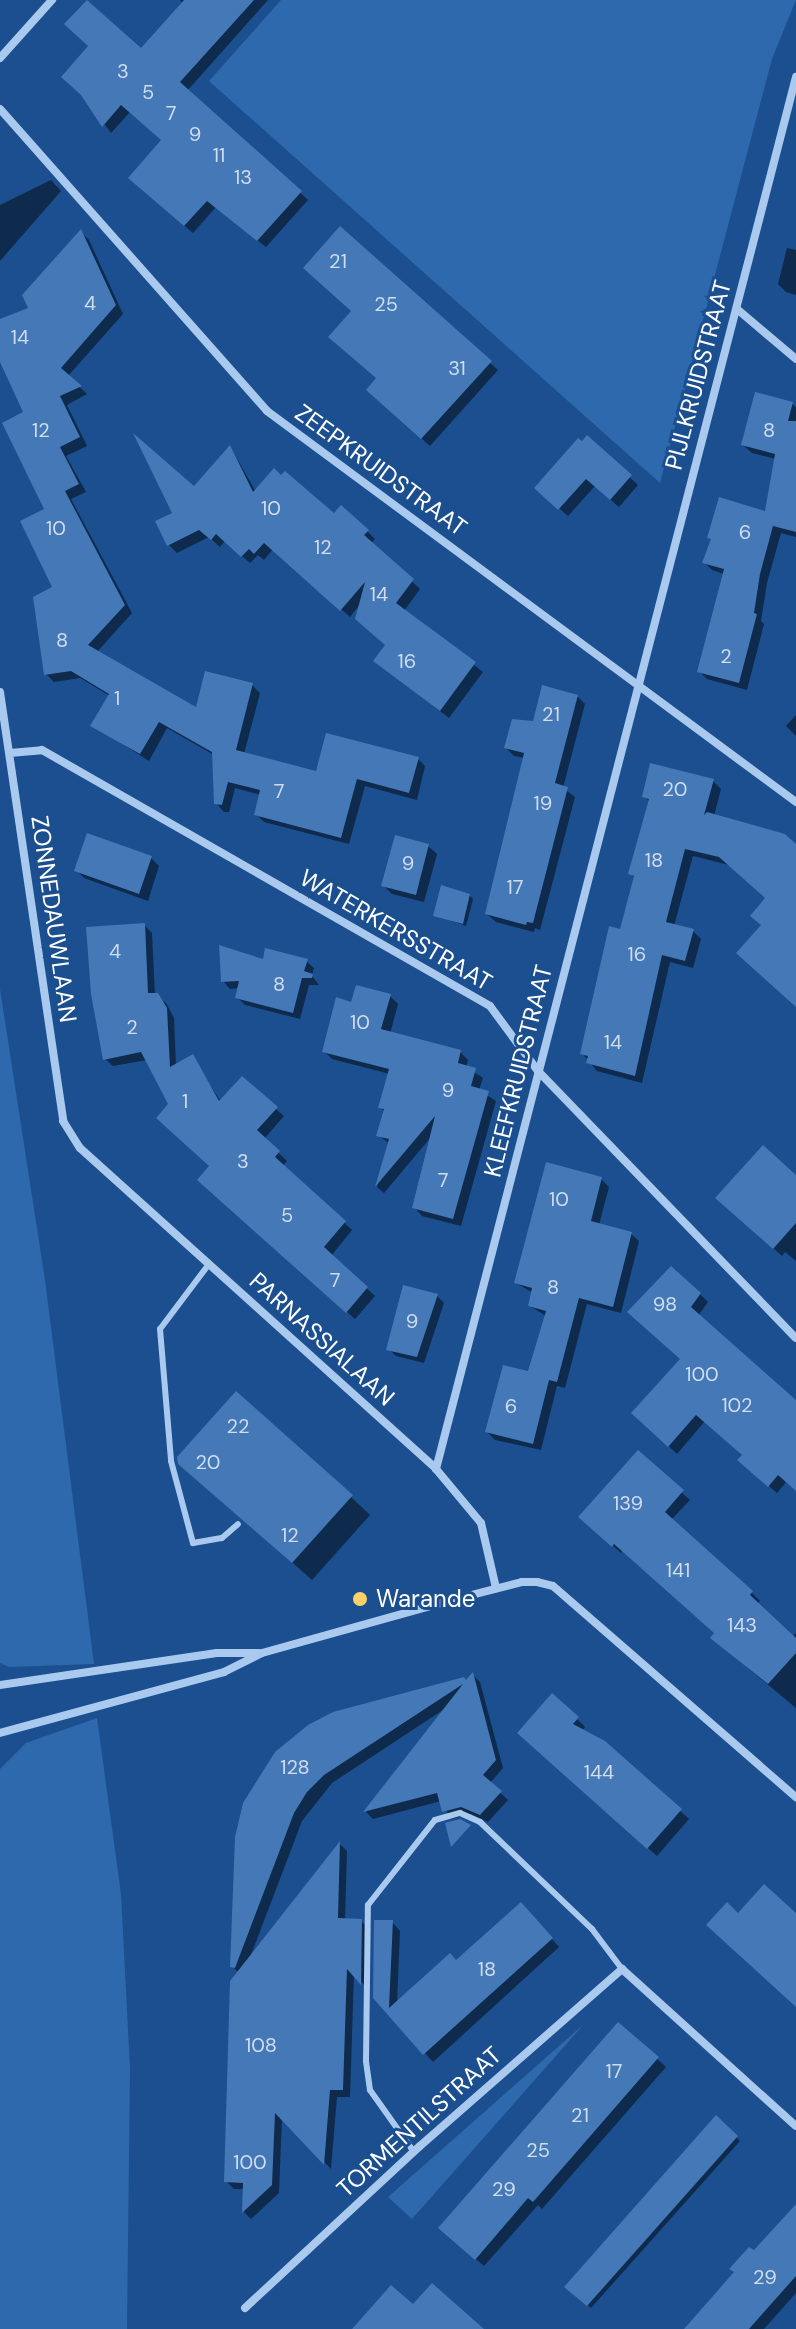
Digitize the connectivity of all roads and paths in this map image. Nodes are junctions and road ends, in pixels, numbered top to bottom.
1 (52, 0) edge
2 (0, 58) edge
3 (796, 77) edge
4 (0, 109) edge
5 (737, 309) junction
6 (796, 359) edge
7 (637, 683) junction
8 (0, 692) edge
9 (10, 753) junction
10 (796, 802) edge
11 (538, 1071) junction
12 (80, 1148) joint
13 (209, 1264) junction
14 (796, 1338) edge
15 (436, 1469) junction
16 (238, 1524) dead end
17 (496, 1588) junction
18 (262, 1653) junction
19 (0, 1685) edge
20 (0, 1733) edge
21 (796, 1797) edge
22 (622, 1969) junction
23 (796, 2126) edge
24 (414, 2152) junction
25 (245, 2308) dead end

1 - 2 street
3 - 5 street, PIJLKRUIDSTRAAT
4 - 7 street, ZEEPKRUIDSTRAAT
5 - 6 street
5 - 7 street, PIJLKRUIDSTRAAT
7 - 10 street, ZEEPKRUIDSTRAAT
7 - 11 street, KLEEFKRUIDSTRAAT
8 - 9 street, ZONNEDAUWLAAN
9 - 11 street, WATERKERSSTRAAT
9 - 12 street, ZONNEDAUWLAAN
11 - 14 street, WATERKERSSTRAAT
11 - 15 street, KLEEFKRUIDSTRAAT
12 - 13 street, PARNASSIALAAN
13 - 15 street, PARNASSIALAAN
13 - 16 lane
15 - 17 street, PARNASSIALAAN
17 - 18 street
17 - 21 street
18 - 19 street
18 - 20 street
22 - 23 street
22 - 24 street, TORMENTILSTRAAT
22 - 24 lane
24 - 25 street, TORMENTILSTRAAT

